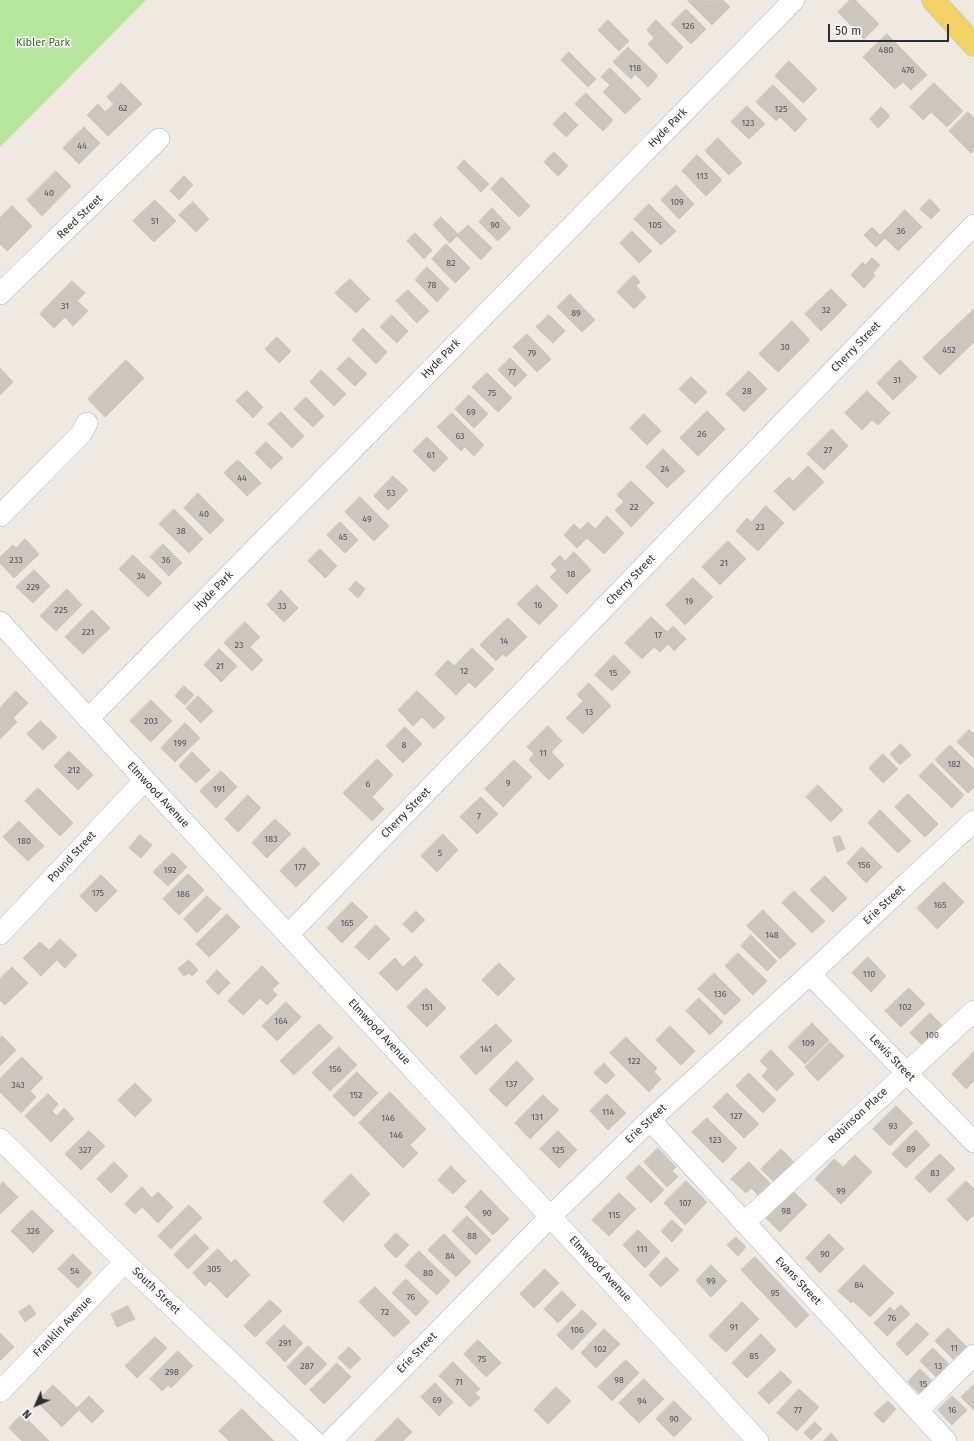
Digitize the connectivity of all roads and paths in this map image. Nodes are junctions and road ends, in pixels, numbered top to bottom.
1 (794, 0) edge
2 (933, 0) edge
3 (974, 45) edge
4 (159, 139) dead end
5 (974, 225) edge
6 (0, 294) edge
7 (87, 423) dead end
8 (0, 516) edge
9 (0, 622) edge
10 (88, 719) junction
11 (144, 781) junction
12 (974, 821) edge
13 (0, 934) edge
14 (288, 935) junction
15 (810, 974) junction
16 (974, 1011) edge
17 (906, 1072) junction
18 (650, 1120) junction
19 (0, 1139) edge
20 (974, 1142) edge
21 (551, 1216) junction
22 (744, 1223) junction
23 (125, 1262) junction
24 (974, 1355) edge
25 (0, 1392) edge
26 (918, 1410) junction
27 (314, 1441) edge
28 (331, 1441) edge
29 (758, 1441) edge
30 (946, 1441) edge

1 - 10 street, Hyde Park
2 - 3 main road
4 - 6 street, Reed Street
5 - 14 street, Cherry Street
7 - 8 street
9 - 10 street, Elmwood Avenue
10 - 11 street, Elmwood Avenue
11 - 13 street, Pound Street
11 - 14 street, Elmwood Avenue
12 - 15 street, Erie Street
14 - 21 street, Elmwood Avenue
15 - 17 street, Lewis Street
15 - 18 street, Erie Street
16 - 17 street, Robinson Place
17 - 20 street, Lewis Street
17 - 22 street, Robinson Place
18 - 21 street, Erie Street
18 - 22 street, Evans Street
19 - 23 street, South Street
21 - 28 street, Erie Street
21 - 29 street, Elmwood Avenue
22 - 26 street, Evans Street
23 - 25 street, Franklin Avenue
23 - 27 street, South Street
24 - 26 street
26 - 30 street, Evans Street

